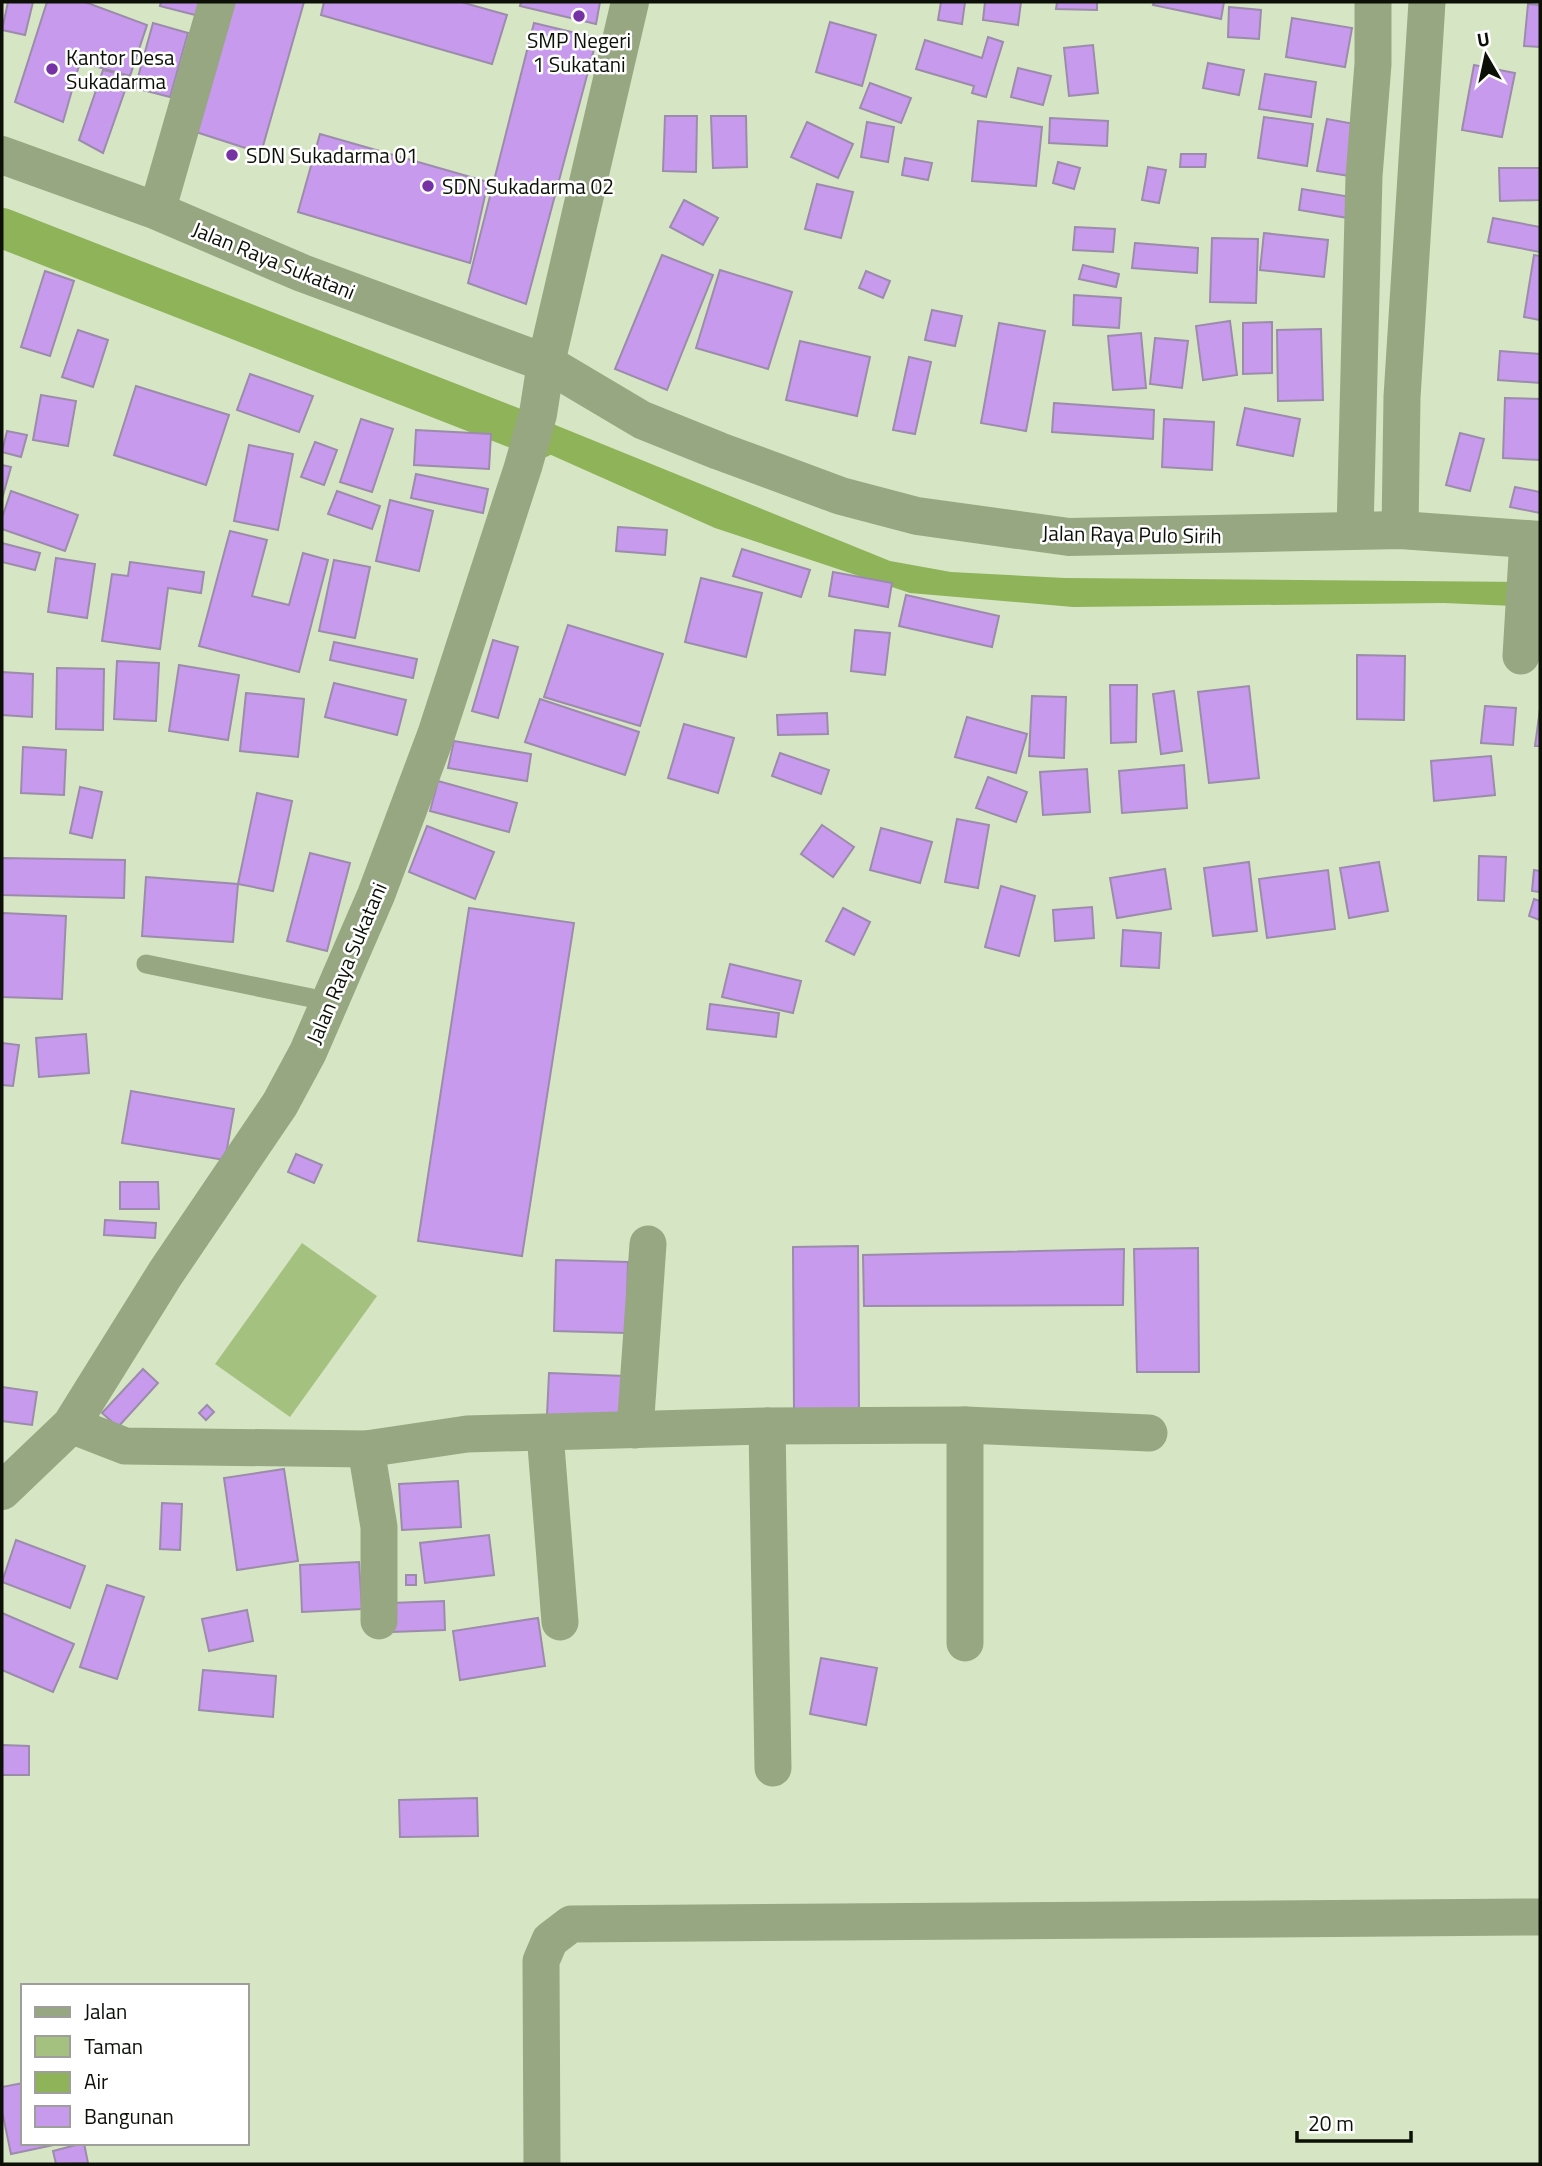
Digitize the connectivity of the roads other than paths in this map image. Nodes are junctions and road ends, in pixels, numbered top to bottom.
1 (217, 2) edge
2 (630, 2) edge
3 (1373, 2) edge
4 (1427, 2) edge
5 (1423, 61) junction
6 (1373, 64) junction
7 (1417, 146) junction
8 (2, 155) edge
9 (1364, 176) junction
10 (157, 211) junction
11 (546, 363) junction
12 (1400, 530) junction
13 (1355, 531) junction
14 (1532, 549) edge
15 (1521, 656) dead end
16 (146, 964) dead end
17 (331, 1002) junction
18 (648, 1244) dead end
19 (72, 1425) junction
20 (767, 1426) junction
21 (965, 1426) junction
22 (635, 1430) junction
23 (545, 1433) junction
24 (1149, 1433) dead end
25 (366, 1449) junction
26 (2, 1491) edge
27 (379, 1620) dead end
28 (560, 1622) dead end
29 (965, 1643) dead end
30 (773, 1768) dead end
31 (1540, 1917) edge
32 (541, 2164) edge

1 - 10 street
2 - 11 street, Jalan Raya Sukatani
3 - 6 street
4 - 5 street
5 - 6 street
5 - 7 street
6 - 9 street
7 - 9 street
7 - 12 street
8 - 10 street, Jalan Raya Sukatani
9 - 13 street
10 - 11 street, Jalan Raya Sukatani
11 - 13 street, Jalan Raya Pulo Sirih
11 - 17 street, Jalan Raya Sukatani
12 - 13 street, Jalan Raya Pulo Sirih
12 - 14 street, Jalan Raya Pulo Sirih
14 - 15 street
16 - 17 lane
17 - 19 street, Jalan Raya Sukatani
18 - 22 street
19 - 25 street
19 - 26 street, Jalan Raya Sukatani
20 - 21 street
20 - 22 street
20 - 30 street
21 - 24 street
21 - 29 street
22 - 23 street
23 - 25 street
23 - 28 street
25 - 27 street
31 - 32 street

